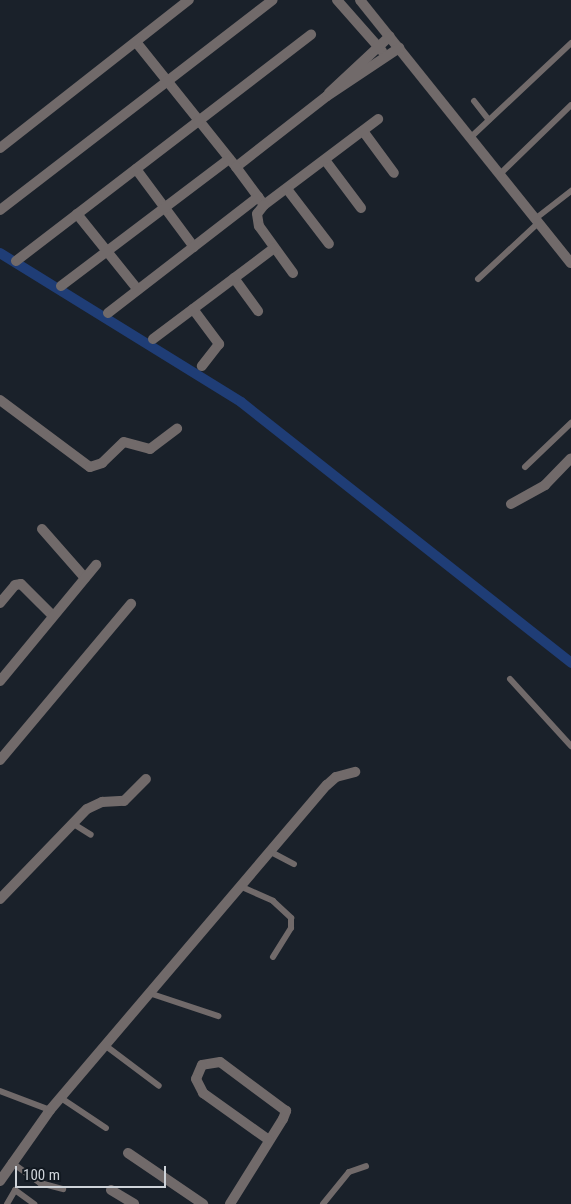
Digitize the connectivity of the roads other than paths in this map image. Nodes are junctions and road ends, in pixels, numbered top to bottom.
1 (189, 0) edge
2 (273, 0) edge
3 (337, 0) edge
4 (360, 0) edge
5 (311, 36) dead end
6 (390, 36) junction
7 (136, 42) junction
8 (571, 44) edge
9 (378, 47) junction
10 (399, 48) junction
11 (387, 58) junction
12 (165, 80) junction
13 (327, 96) junction
14 (474, 101) dead end
15 (571, 104) edge
16 (378, 120) dead end
17 (489, 120) junction
18 (198, 121) junction
19 (363, 131) junction
20 (470, 138) junction
21 (0, 148) edge
22 (325, 160) junction
23 (233, 163) junction
24 (136, 169) junction
25 (394, 174) dead end
26 (499, 175) junction
27 (287, 189) junction
28 (571, 191) edge
29 (261, 201) junction
30 (165, 208) junction
31 (361, 208) dead end
32 (0, 210) edge
33 (77, 214) junction
34 (536, 221) junction
35 (329, 244) dead end
36 (194, 247) junction
37 (274, 248) junction
38 (108, 252) junction
39 (16, 261) dead end
40 (571, 263) edge
41 (293, 274) dead end
42 (234, 278) junction
43 (478, 279) dead end
44 (61, 286) dead end
45 (138, 290) junction
46 (193, 309) junction
47 (258, 311) dead end
48 (108, 313) dead end
49 (153, 339) dead end
50 (202, 366) dead end
51 (0, 400) edge
52 (571, 423) edge
53 (176, 429) dead end
54 (571, 458) edge
55 (525, 467) dead end
56 (511, 504) dead end
57 (42, 529) dead end
58 (96, 565) dead end
59 (85, 578) junction
60 (0, 603) edge
61 (130, 604) dead end
62 (53, 616) junction
63 (510, 679) dead end
64 (0, 681) edge
65 (571, 746) edge
66 (0, 760) edge
67 (355, 772) dead end
68 (146, 779) dead end
69 (72, 823) junction
70 (91, 836) dead end
71 (271, 852) junction
72 (294, 864) dead end
73 (242, 887) junction
74 (0, 898) edge
75 (273, 957) dead end
76 (152, 994) junction
77 (218, 1016) dead end
78 (106, 1046) junction
79 (159, 1086) dead end
80 (0, 1091) edge
81 (61, 1098) junction
82 (50, 1110) junction
83 (106, 1128) dead end
84 (269, 1140) junction
85 (128, 1152) dead end
86 (11, 1162) junction
87 (366, 1166) dead end
88 (0, 1181) edge
89 (63, 1189) dead end
90 (111, 1190) dead end
91 (197, 1202) edge
92 (7, 1204) edge
93 (34, 1204) edge
94 (134, 1204) edge
95 (230, 1204) edge
96 (323, 1204) edge

1 - 7 street
2 - 12 street
3 - 9 street
4 - 6 street
5 - 18 street
6 - 9 street
6 - 10 street
7 - 12 street
7 - 21 street
8 - 17 lane
9 - 11 street
9 - 13 street
10 - 11 street
10 - 20 street
11 - 13 street
12 - 18 street
12 - 32 street
13 - 23 street
14 - 17 lane
15 - 26 lane
16 - 19 street
17 - 20 lane
18 - 23 street
18 - 24 street
19 - 22 street
19 - 25 street
20 - 26 street
22 - 27 street
22 - 31 street
23 - 29 street
23 - 30 street
24 - 30 street
24 - 33 street
26 - 34 street
27 - 29 street
27 - 35 street
28 - 34 lane
29 - 36 street
29 - 37 street
30 - 36 street
30 - 38 street
33 - 38 street
33 - 39 street
34 - 40 street
34 - 43 lane
36 - 45 street
37 - 41 street
37 - 42 street
38 - 44 street
38 - 45 street
42 - 46 street
42 - 47 street
45 - 48 street
46 - 49 street
46 - 50 street
51 - 53 street
52 - 55 lane
54 - 56 street
57 - 59 street
58 - 59 street
59 - 62 street
60 - 62 street
61 - 66 street
62 - 64 street
63 - 65 lane
67 - 71 street
68 - 69 street
69 - 70 lane
69 - 74 street
71 - 72 lane
71 - 73 street
73 - 75 lane
73 - 76 street
76 - 77 lane
76 - 78 street
78 - 79 lane
78 - 81 street
80 - 82 lane
81 - 82 street
81 - 83 lane
82 - 86 street
84 - 84 street
84 - 95 street
85 - 91 street
86 - 88 street
86 - 89 lane
87 - 96 lane
90 - 94 street
92 - 93 lane

